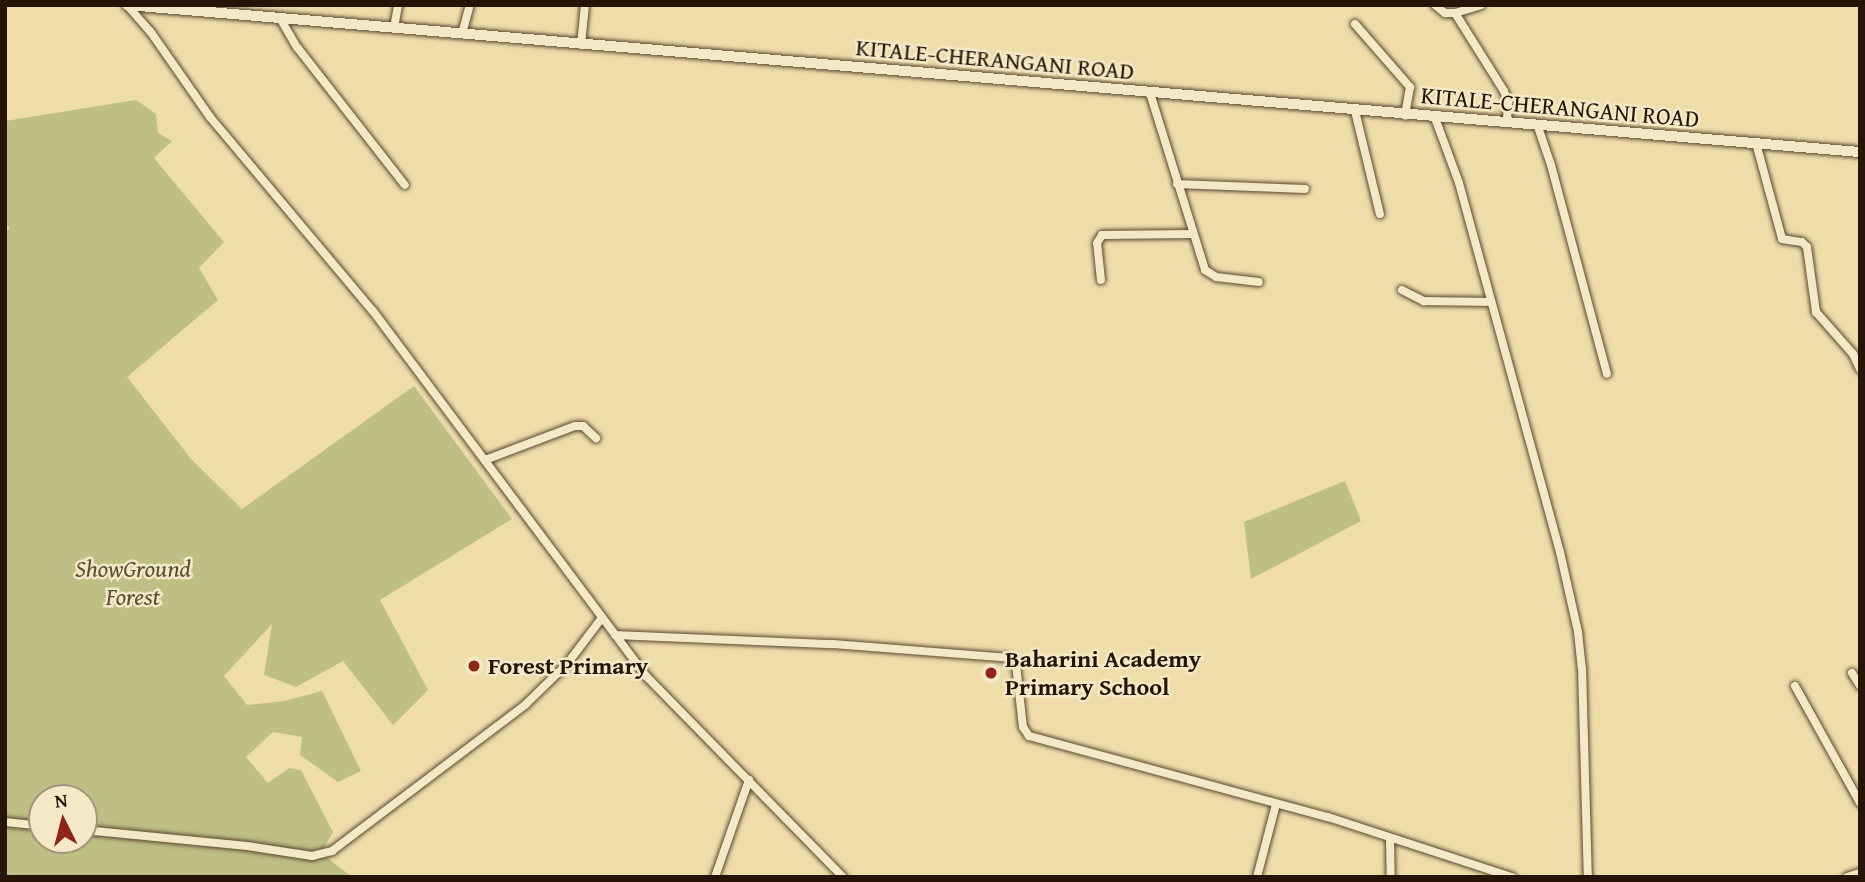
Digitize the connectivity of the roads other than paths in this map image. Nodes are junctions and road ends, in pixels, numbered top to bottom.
1 (127, 5) edge
2 (398, 5) edge
3 (470, 5) edge
4 (584, 5) edge
5 (1436, 5) edge
6 (1481, 5) edge
7 (1455, 13) junction
8 (280, 19) junction
9 (1355, 24) dead end
10 (394, 28) junction
11 (462, 34) junction
12 (581, 45) junction
13 (1150, 93) junction
14 (1355, 111) junction
15 (1405, 116) junction
16 (1435, 118) junction
17 (1507, 123) junction
18 (1538, 127) junction
19 (1756, 143) junction
20 (1860, 152) edge
21 (1177, 184) junction
22 (405, 185) dead end
23 (1306, 189) dead end
24 (1380, 214) dead end
25 (1192, 234) junction
26 (1101, 279) dead end
27 (1259, 282) dead end
28 (1402, 290) dead end
29 (1491, 302) junction
30 (1860, 369) edge
31 (1607, 374) dead end
32 (596, 438) dead end
33 (485, 460) junction
34 (601, 619) junction
35 (615, 635) junction
36 (1853, 673) dead end
37 (1795, 686) dead end
38 (1860, 686) edge
39 (749, 780) junction
40 (1860, 803) edge
41 (1276, 804) junction
42 (5, 822) edge
43 (28, 824) edge
44 (98, 831) edge
45 (1390, 838) junction
46 (1860, 873) edge
47 (715, 877) edge
48 (843, 877) edge
49 (1257, 877) edge
50 (1391, 877) edge
51 (1513, 877) edge
52 (1588, 877) edge
53 (1847, 877) edge

1 - 8 main road, KITALE-CHERANGANI ROAD
1 - 33 street
2 - 10 street
3 - 11 street
4 - 12 street
5 - 7 street
6 - 7 street
7 - 17 street
8 - 10 main road, KITALE-CHERANGANI ROAD
8 - 22 street
9 - 15 street
10 - 11 main road, KITALE-CHERANGANI ROAD
11 - 12 main road, KITALE-CHERANGANI ROAD
12 - 13 main road, KITALE-CHERANGANI ROAD
13 - 14 main road, KITALE-CHERANGANI ROAD
13 - 21 street
14 - 15 main road, KITALE-CHERANGANI ROAD
14 - 24 street
15 - 16 main road, KITALE-CHERANGANI ROAD
16 - 17 main road, KITALE-CHERANGANI ROAD
16 - 29 street
17 - 18 main road, KITALE-CHERANGANI ROAD
18 - 19 main road, KITALE-CHERANGANI ROAD
18 - 31 street
19 - 20 main road, KITALE-CHERANGANI ROAD
19 - 30 street
21 - 23 street
21 - 25 street
25 - 26 street
25 - 27 street
28 - 29 street
29 - 52 street
32 - 33 street
33 - 34 street
34 - 35 street
34 - 44 street
35 - 39 street
35 - 41 street
36 - 38 street
37 - 40 street
39 - 47 street
39 - 48 street
41 - 45 street
41 - 49 street
42 - 43 street
45 - 50 street
45 - 51 street
46 - 53 street

